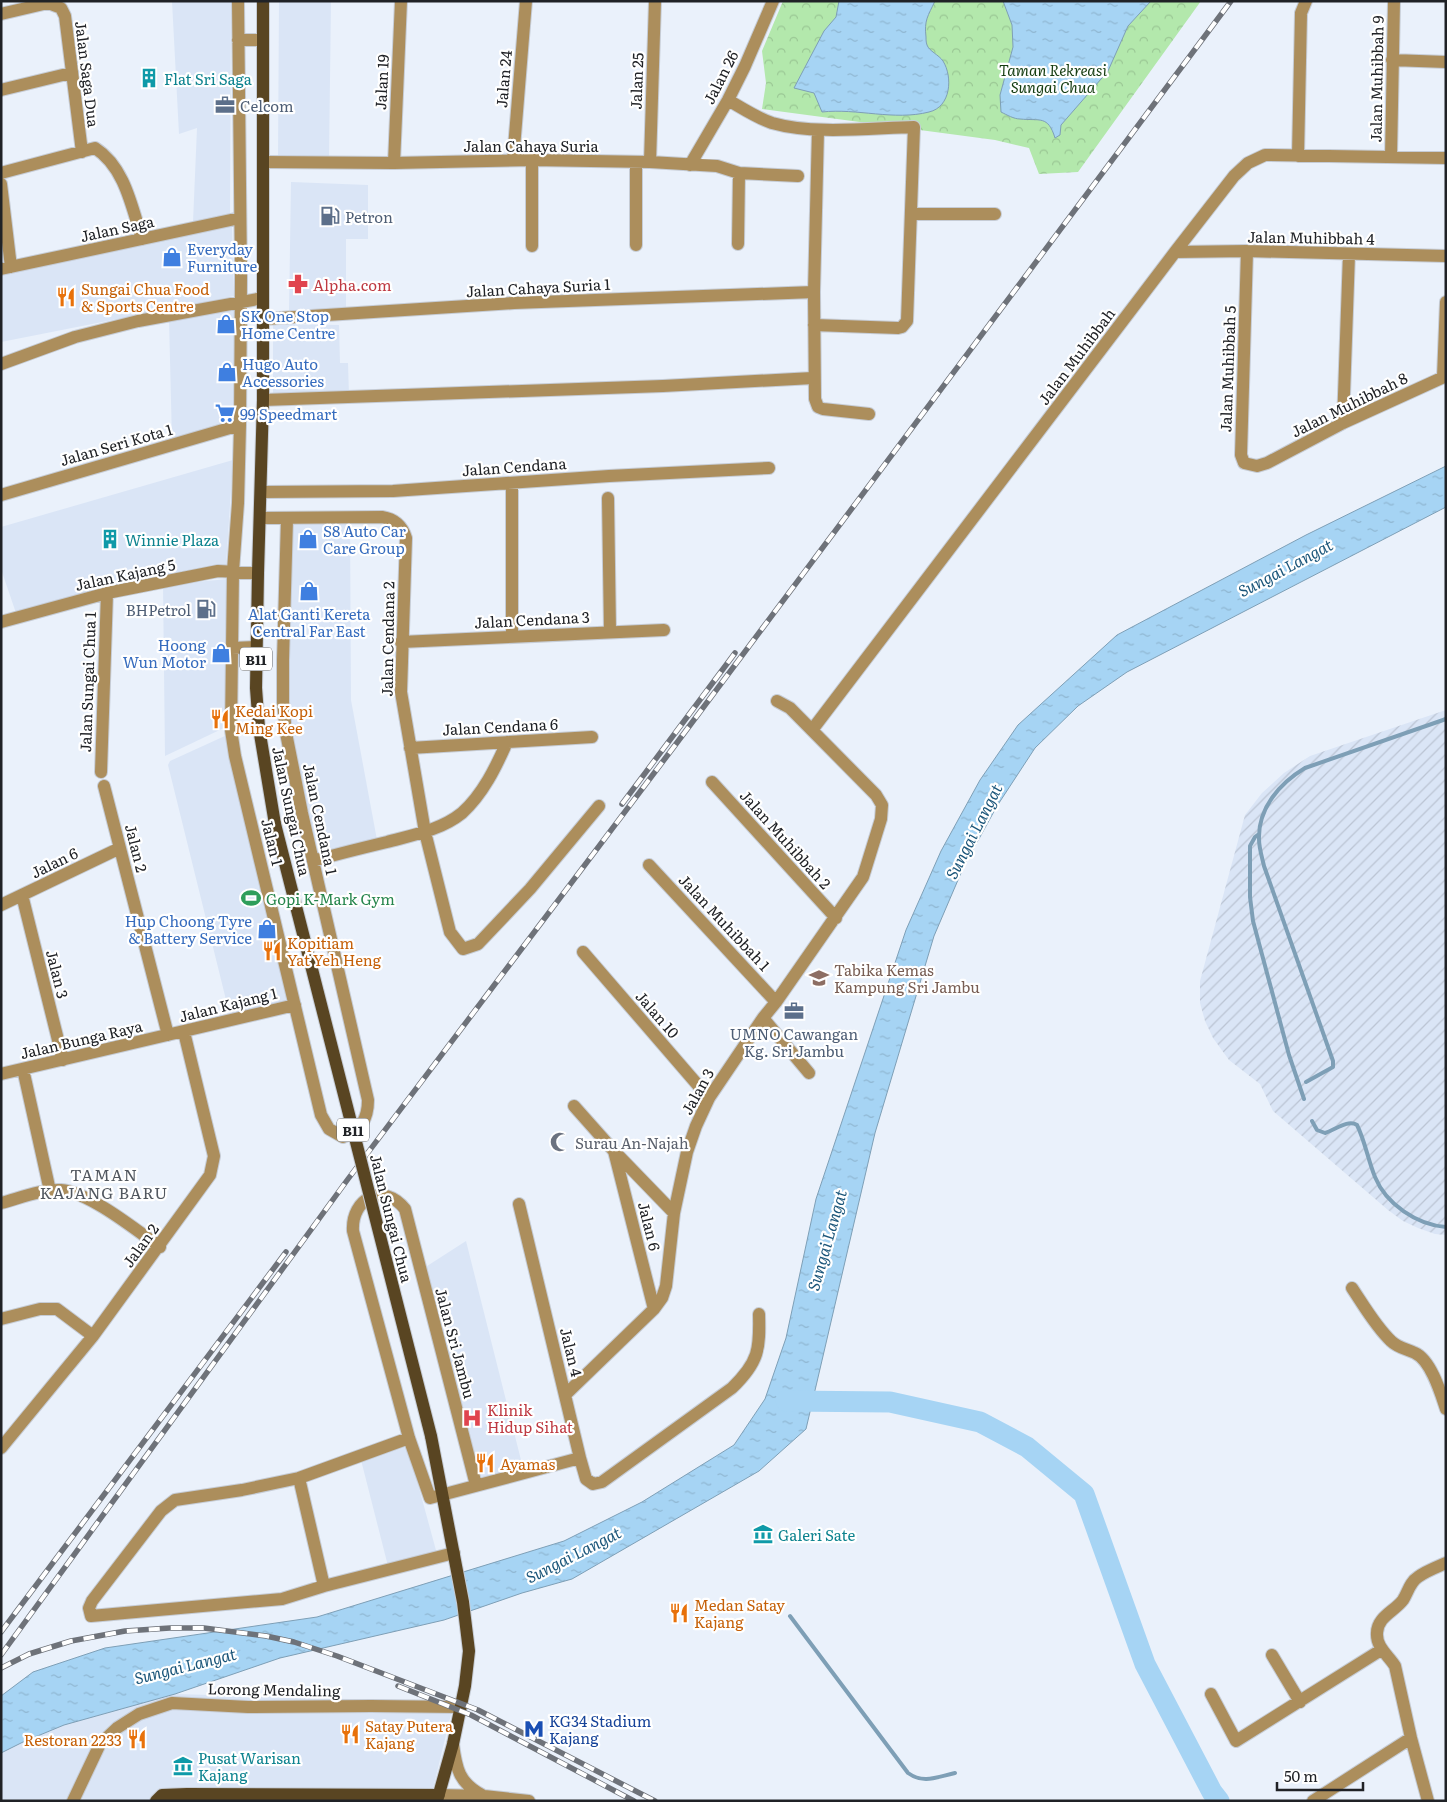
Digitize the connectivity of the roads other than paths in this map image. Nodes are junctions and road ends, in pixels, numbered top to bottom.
1 (238, 1) edge
2 (263, 1) edge
3 (401, 1) edge
4 (526, 1) edge
5 (655, 1) edge
6 (773, 1) edge
7 (1306, 1) edge
8 (1394, 1) edge
9 (1, 14) edge
10 (238, 40) junction
11 (263, 40) junction
12 (1392, 60) junction
13 (1446, 62) edge
14 (71, 73) junction
15 (1, 90) edge
16 (728, 100) junction
17 (818, 130) junction
18 (82, 152) junction
19 (1298, 156) junction
20 (1391, 158) junction
21 (1446, 158) edge
22 (513, 160) junction
23 (532, 160) junction
24 (264, 162) junction
25 (636, 162) junction
26 (650, 162) junction
27 (394, 163) junction
28 (690, 165) junction
29 (1, 173) edge
30 (738, 173) junction
31 (798, 176) dead end
32 (1, 184) edge
33 (911, 214) junction
34 (994, 214) dead end
35 (240, 218) junction
36 (142, 239) junction
37 (738, 244) dead end
38 (636, 245) dead end
39 (532, 246) dead end
40 (1175, 252) junction
41 (1247, 252) junction
42 (1349, 254) junction
43 (1446, 256) edge
44 (6, 268) edge
45 (814, 292) junction
46 (263, 298) junction
47 (240, 302) junction
48 (1446, 302) edge
49 (264, 319) junction
50 (814, 325) junction
51 (1, 364) edge
52 (1444, 377) edge
53 (813, 378) junction
54 (263, 400) junction
55 (869, 414) dead end
56 (1343, 424) junction
57 (240, 425) junction
58 (1267, 463) joint
59 (769, 468) dead end
60 (512, 483) junction
61 (261, 492) junction
62 (1, 495) edge
63 (608, 498) dead end
64 (260, 518) junction
65 (287, 519) junction
66 (233, 571) junction
67 (258, 573) junction
68 (106, 593) junction
69 (1, 622) edge
70 (664, 630) dead end
71 (610, 632) junction
72 (512, 636) junction
73 (401, 642) junction
74 (256, 647) junction
75 (232, 648) junction
76 (777, 702) dead end
77 (812, 730) junction
78 (592, 737) dead end
79 (507, 742) junction
80 (410, 748) junction
81 (101, 772) dead end
82 (712, 782) dead end
83 (104, 786) dead end
84 (599, 806) dead end
85 (425, 832) junction
86 (120, 848) junction
87 (312, 861) junction
88 (649, 865) dead end
89 (22, 895) junction
90 (1, 905) edge
91 (836, 918) junction
92 (583, 952) dead end
93 (776, 1002) junction
94 (295, 1004) junction
95 (763, 1018) junction
96 (184, 1032) junction
97 (168, 1035) junction
98 (63, 1060) junction
99 (23, 1069) junction
100 (809, 1073) dead end
101 (1, 1074) edge
102 (709, 1098) junction
103 (574, 1106) dead end
104 (321, 1115) joint
105 (614, 1151) junction
106 (50, 1191) junction
107 (1, 1203) edge
108 (519, 1204) dead end
109 (674, 1213) junction
110 (160, 1247) junction
111 (1352, 1288) dead end
112 (654, 1310) junction
113 (759, 1314) dead end
114 (1, 1319) edge
115 (93, 1336) junction
116 (565, 1395) junction
117 (1446, 1409) edge
118 (409, 1438) junction
119 (1, 1448) edge
120 (580, 1458) junction
121 (299, 1478) junction
122 (476, 1485) junction
123 (442, 1494) junction
124 (456, 1559) junction
125 (1446, 1562) edge
126 (324, 1586) junction
127 (1381, 1650) junction
128 (1272, 1655) dead end
129 (1211, 1694) dead end
130 (1300, 1702) junction
131 (461, 1707) junction
132 (1411, 1738) junction
133 (453, 1744) junction
134 (484, 1796) junction
135 (159, 1798) edge
136 (438, 1798) edge
137 (73, 1801) edge
138 (529, 1801) edge
139 (1313, 1801) edge
140 (1428, 1801) edge

1 - 10 street, Jalan 1
2 - 11 main road, Jalan Sungai Chua / B11
3 - 27 street, Jalan 19
4 - 22 street, Jalan 24
5 - 26 street, Jalan 25
6 - 16 street, Jalan 26
7 - 19 street
8 - 12 street, Jalan Muhibbah 9
9 - 14 street, Jalan Saga Dua
10 - 11 street
10 - 35 street, Jalan 1
11 - 24 main road, Jalan Sungai Chua / B11
12 - 13 street
12 - 20 street, Jalan Muhibbah 9
14 - 15 street
14 - 18 street, Jalan Saga Dua
16 - 17 street
16 - 28 street, Jalan 26
17 - 33 street
17 - 45 street
18 - 29 street
18 - 36 street
19 - 20 street, Jalan Muhibbah
19 - 40 street, Jalan Muhibbah
20 - 21 street, Jalan Muhibbah
22 - 23 street, Jalan Cahaya Suria
22 - 27 street, Jalan Cahaya Suria
23 - 25 street, Jalan Cahaya Suria
23 - 39 street
24 - 27 street, Jalan Cahaya Suria
24 - 46 main road, Jalan Sungai Chua / B11
25 - 26 street, Jalan Cahaya Suria
25 - 38 street
26 - 28 street, Jalan Cahaya Suria
28 - 30 street, Jalan Cahaya Suria
30 - 31 street, Jalan Cahaya Suria
30 - 37 street
32 - 44 street
33 - 34 street
33 - 50 street
35 - 36 street, Jalan Saga
35 - 47 street, Jalan 1
36 - 44 street, Jalan Saga
40 - 41 street, Jalan Muhibbah 4
40 - 77 street, Jalan Muhibbah
41 - 42 street, Jalan Muhibbah 4
41 - 58 street, Jalan Muhibbah 5
42 - 43 street, Jalan Muhibbah 4
42 - 56 street
45 - 49 street, Jalan Cahaya Suria 1
45 - 50 street
46 - 47 street
46 - 49 main road, Jalan Sungai Chua / B11
47 - 51 street
47 - 57 street, Jalan 1
48 - 52 street
49 - 54 main road, Jalan Sungai Chua / B11
50 - 53 street
52 - 56 street, Jalan Muhibbah 8
53 - 54 street
53 - 55 street
54 - 61 main road, Jalan Sungai Chua / B11
56 - 58 street, Jalan Muhibbah 8
57 - 62 street, Jalan Seri Kota 1
57 - 66 street, Jalan 1
59 - 60 street, Jalan Cendana
60 - 61 street, Jalan Cendana
60 - 72 street
61 - 64 main road, Jalan Sungai Chua / B11
63 - 71 street
64 - 65 street
64 - 67 main road, Jalan Sungai Chua / B11
65 - 73 street, Jalan Cendana 2
65 - 87 street, Jalan Cendana 1
66 - 67 street, Jalan Kajang 5
66 - 68 street, Jalan Kajang 5
66 - 75 street, Jalan 1
67 - 74 main road, Jalan Sungai Chua / B11
68 - 69 street, Jalan Kajang 5
68 - 81 street, Jalan Sungai Chua 1
70 - 71 street, Jalan Cendana 3
71 - 72 street, Jalan Cendana 3
72 - 73 street, Jalan Cendana 3
73 - 80 street, Jalan Cendana 2
74 - 75 street
74 - 123 main road, Jalan Sungai Chua / B11, bridge
75 - 94 street, Jalan 1
76 - 77 street
77 - 91 street, Jalan 3
78 - 79 street, Jalan Cendana 6
79 - 80 street, Jalan Cendana 6
79 - 85 street
80 - 85 street, Jalan Cendana 2
82 - 91 street, Jalan Muhibbah 2
83 - 86 street, Jalan 2
84 - 85 street, Jalan Cendana 2
85 - 87 street
86 - 89 street, Jalan 6
86 - 97 street, Jalan 2
87 - 104 street, Jalan Cendana 1
88 - 93 street, Jalan Muhibbah 1
89 - 90 street, Jalan 6
89 - 98 street, Jalan 3
91 - 93 street, Jalan 3
92 - 102 street, Jalan 10
93 - 95 street, Jalan 3
94 - 96 street, Jalan Kajang 1
94 - 104 street, Jalan 1
95 - 100 street
95 - 102 street, Jalan 3
96 - 97 street, Jalan Kajang 1
96 - 110 street, Jalan 2
97 - 98 street, Jalan Bunga Raya
98 - 99 street, Jalan Bunga Raya
99 - 101 street, Jalan Bunga Raya
99 - 106 street
102 - 109 street, Jalan 3
103 - 105 street
105 - 109 street
105 - 112 street, Jalan 6
106 - 107 street
106 - 110 street
108 - 116 street, Jalan 4
109 - 112 street, Jalan 3
110 - 115 street, Jalan 2
111 - 117 street
112 - 116 street, Jalan 3
113 - 120 street, Jalan 4
114 - 115 street
115 - 119 street, Jalan 2
116 - 120 street, Jalan 4
118 - 121 street
118 - 122 street, Jalan Sri Jambu
118 - 123 street
120 - 122 street
121 - 126 street
121 - 126 street
122 - 123 street
123 - 124 main road, Jalan Sungai Chua / B11
124 - 126 street
124 - 131 main road, Jalan Sungai Chua / B11
125 - 127 street
127 - 130 street
127 - 132 street
128 - 130 street
129 - 130 street
131 - 133 main road, B11
131 - 137 street, Lorong Mendaling
132 - 139 street
132 - 140 street
133 - 134 street
133 - 136 main road, B11
134 - 136 street
134 - 138 street
135 - 136 main road

